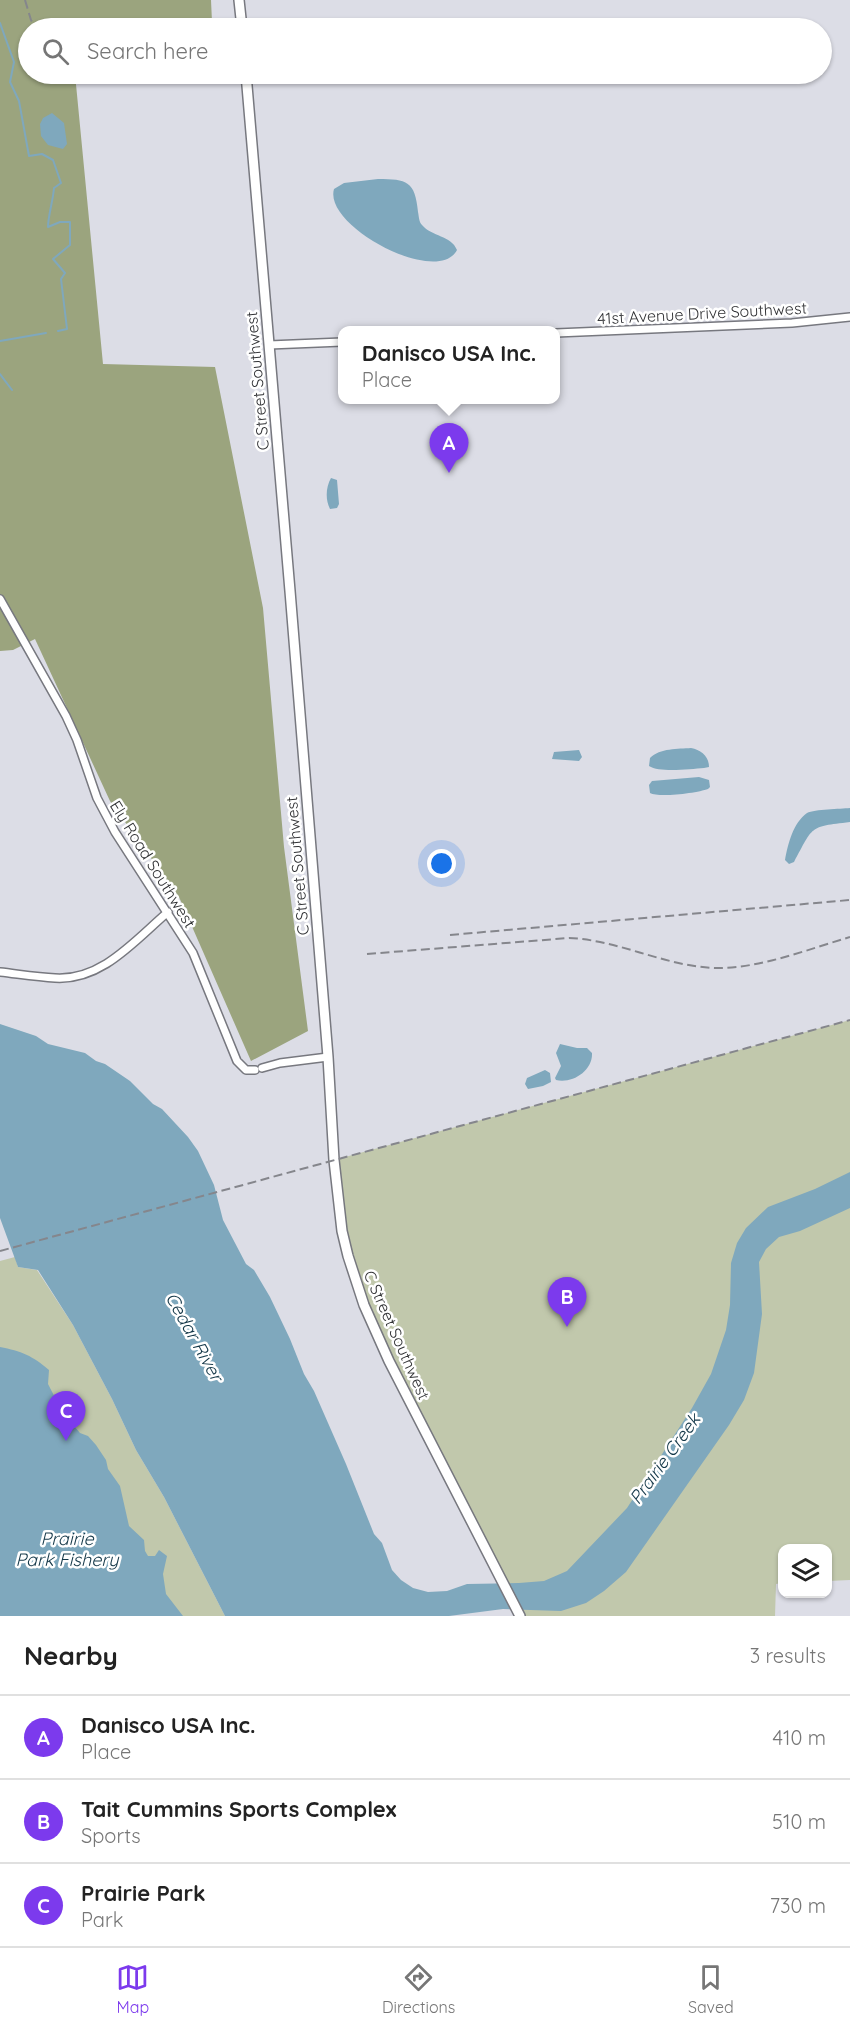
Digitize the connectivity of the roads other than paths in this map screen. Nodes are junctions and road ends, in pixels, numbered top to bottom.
1 (239, 0) edge
2 (241, 18) edge
3 (247, 84) edge
4 (850, 317) edge
5 (560, 333) edge
6 (338, 342) edge
7 (269, 345) junction
8 (0, 599) edge
9 (168, 912) junction
10 (0, 972) edge
11 (328, 1057) junction
12 (520, 1616) edge

1 - 2 main road
3 - 7 main road, C Street Southwest
4 - 5 street, 41st Avenue Drive Southwest
6 - 7 street
7 - 11 main road, C Street Southwest
8 - 9 street, Ely Road Southwest
9 - 10 street
9 - 11 street, Ely Road Southwest
11 - 12 main road, C Street Southwest

